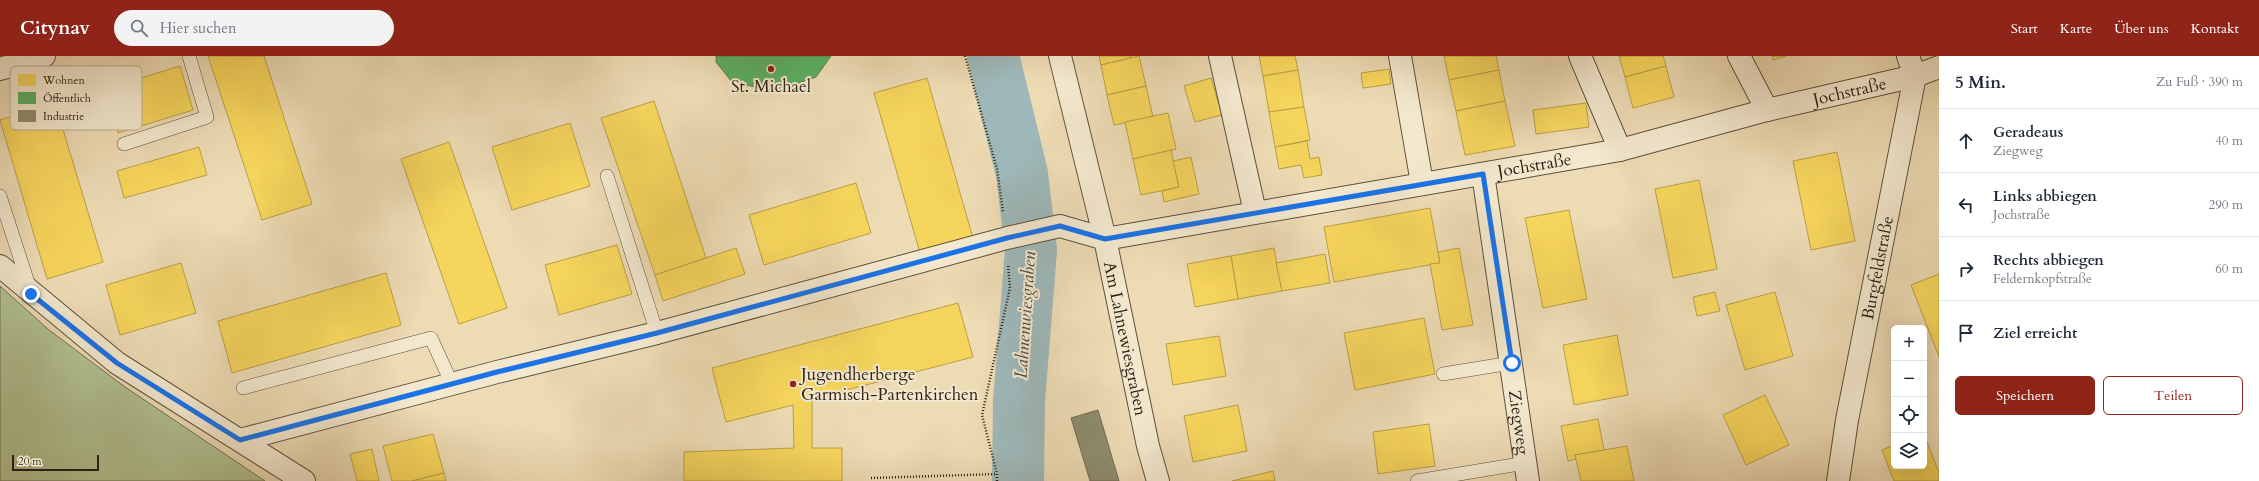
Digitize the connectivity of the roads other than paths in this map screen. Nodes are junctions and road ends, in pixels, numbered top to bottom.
1 (44, 56) edge
2 (189, 56) edge
3 (1060, 56) edge
4 (1220, 56) edge
5 (1400, 56) edge
6 (1580, 56) edge
7 (1739, 56) edge
8 (1908, 56) edge
9 (10, 66) edge
10 (10, 66) edge
11 (1939, 67) edge
12 (0, 69) edge
13 (1915, 76) junction
14 (1767, 110) junction
15 (124, 144) dead end
16 (1620, 150) junction
17 (1483, 174) junction
18 (607, 176) dead end
19 (1422, 183) junction
20 (0, 196) edge
21 (1255, 212) junction
22 (1105, 239) junction
23 (0, 266) edge
24 (31, 294) junction
25 (657, 333) junction
26 (1512, 363) junction
27 (1443, 374) dead end
28 (452, 384) junction
29 (243, 388) dead end
30 (240, 440) junction
31 (1527, 472) edge
32 (304, 481) edge
33 (1158, 481) edge
34 (1416, 481) edge
35 (1838, 481) edge

1 - 10 street
2 - 15 lane
3 - 22 street, Am Lahnewiesgraben
4 - 21 street
5 - 19 street
6 - 16 street
7 - 14 street
8 - 13 street
9 - 12 street
11 - 13 street, Jochstraße
13 - 14 street, Jochstraße
13 - 35 street, Burgfeldstraße
14 - 16 street, Jochstraße
16 - 17 street, Jochstraße
17 - 19 street, Jochstraße
17 - 26 street, Ziegweg
18 - 25 lane
19 - 21 street, Jochstraße
20 - 24 lane
21 - 22 street, Jochstraße
22 - 25 street, Jochstraße
22 - 33 street, Am Lahnewiesgraben
23 - 24 street
24 - 30 street
25 - 28 street, Jochstraße
26 - 27 lane
26 - 31 street, Ziegweg
28 - 29 lane
28 - 30 street, Jochstraße
30 - 32 street
31 - 34 lane

